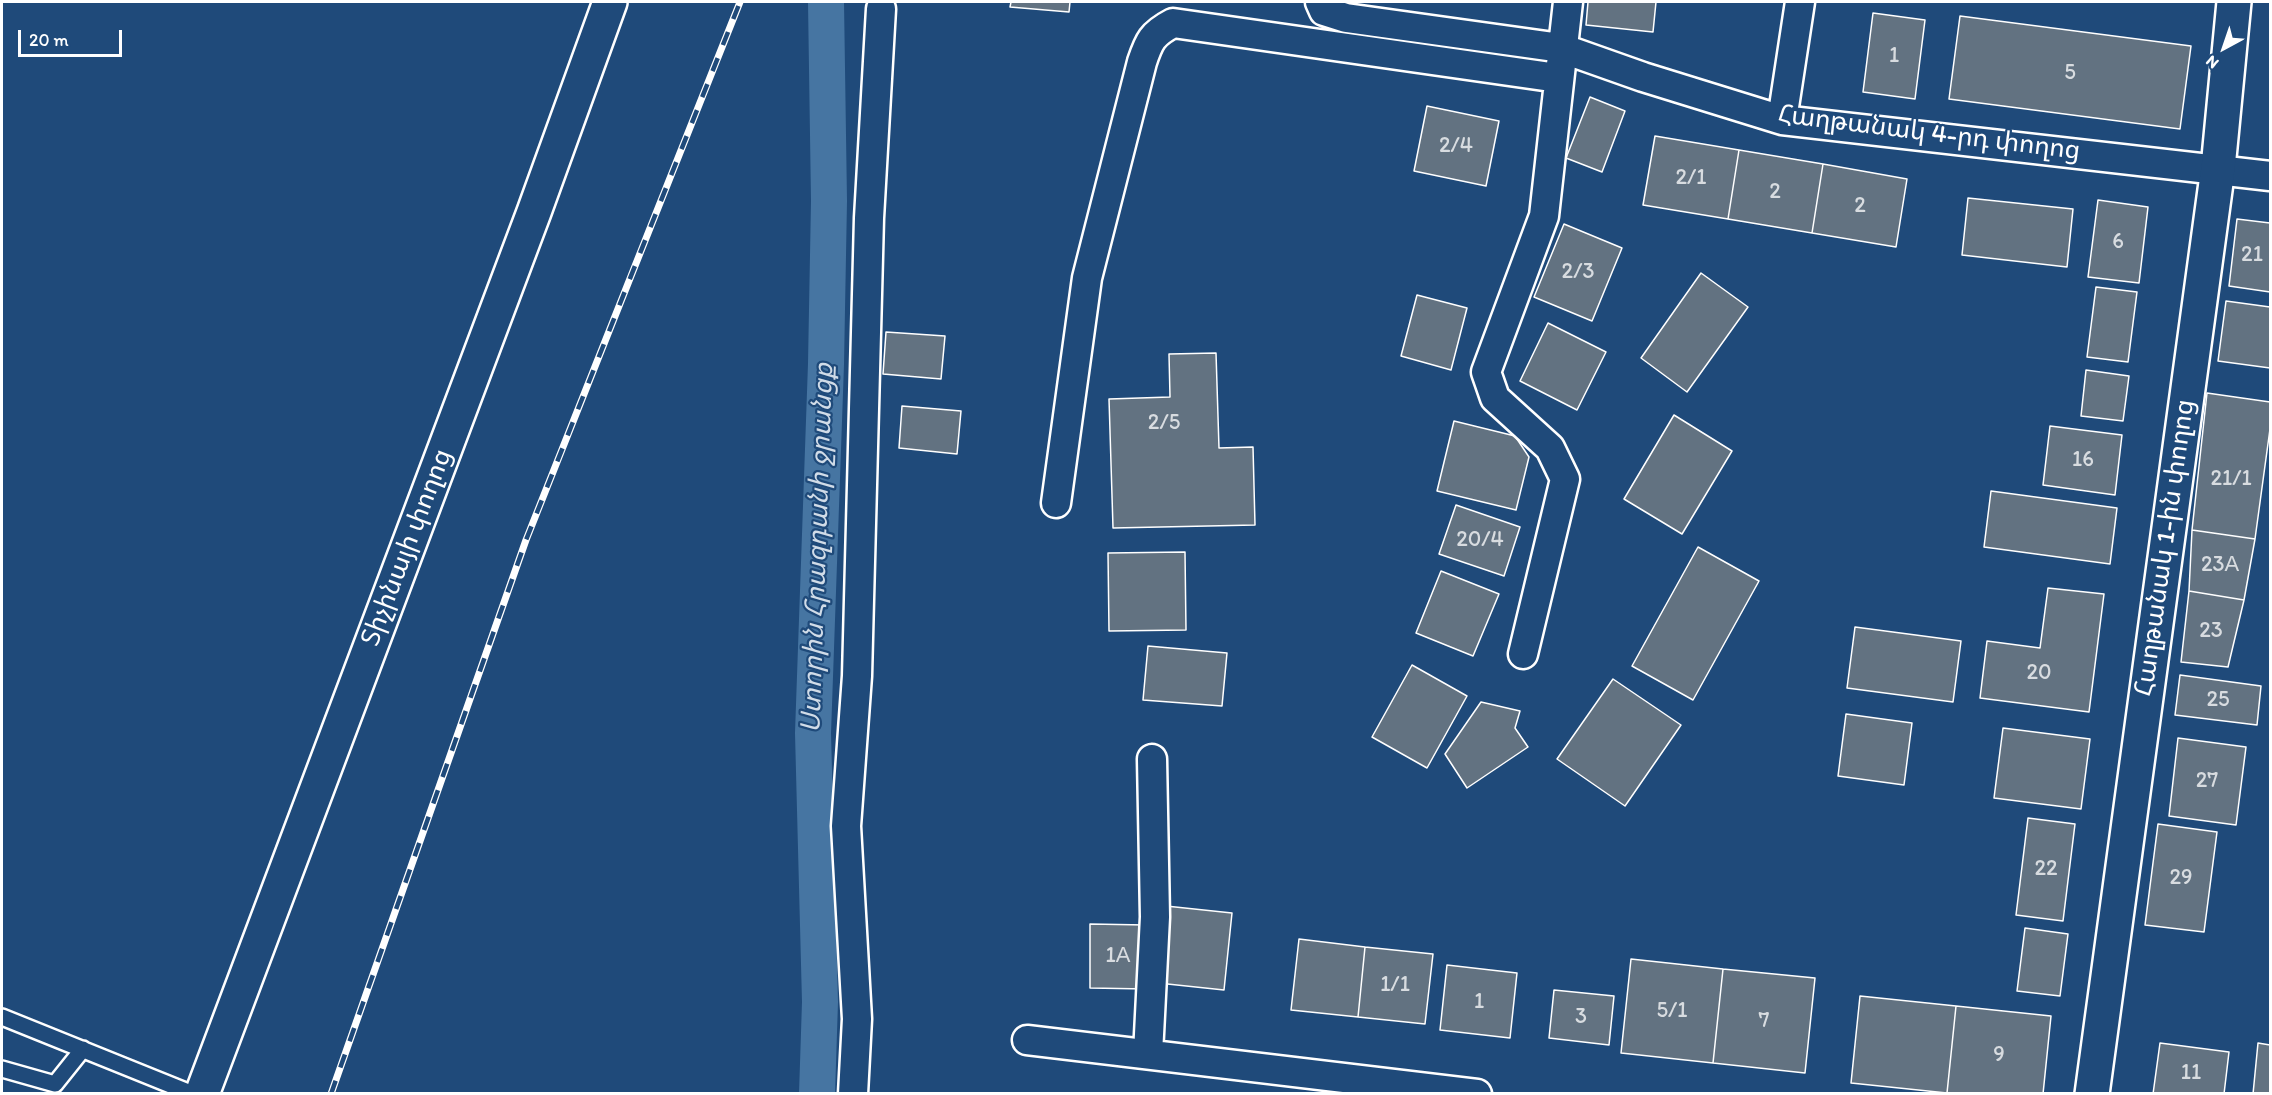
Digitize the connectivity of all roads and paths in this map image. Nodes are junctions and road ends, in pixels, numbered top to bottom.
1 (610, 2) edge
2 (1320, 2) edge
3 (1568, 2) edge
4 (1800, 2) edge
5 (2234, 2) edge
6 (880, 9) dead end
7 (1561, 48) junction
8 (1558, 78) junction
9 (1782, 120) junction
10 (2218, 168) junction
11 (2271, 176) edge
12 (1056, 502) dead end
13 (1523, 654) dead end
14 (1152, 759) dead end
15 (2, 1017) edge
16 (1028, 1040) dead end
17 (82, 1049) junction
18 (1148, 1054) junction
19 (2, 1069) edge
20 (193, 1094) edge
21 (202, 1094) edge
22 (853, 1094) edge
23 (1477, 1094) edge
24 (2092, 1094) edge

1 - 21 street, Տիչինայի փողոց
2 - 7 street, Հաղթանակ 4-րդ փողոց
3 - 7 street
4 - 9 street
5 - 10 street, Հաղթանակ 1-ին փողոց
6 - 22 street
7 - 8 street
7 - 9 street, Հաղթանակ 4-րդ փողոց
8 - 12 street
8 - 13 street
9 - 10 street, Հաղթանակ 4-րդ փողոց
10 - 11 street, Հաղթանակ 4-րդ փողոց
10 - 24 street, Հաղթանակ 1-ին փողոց
14 - 18 street
15 - 17 lane
16 - 18 street
17 - 19 lane
17 - 20 lane
18 - 23 street

